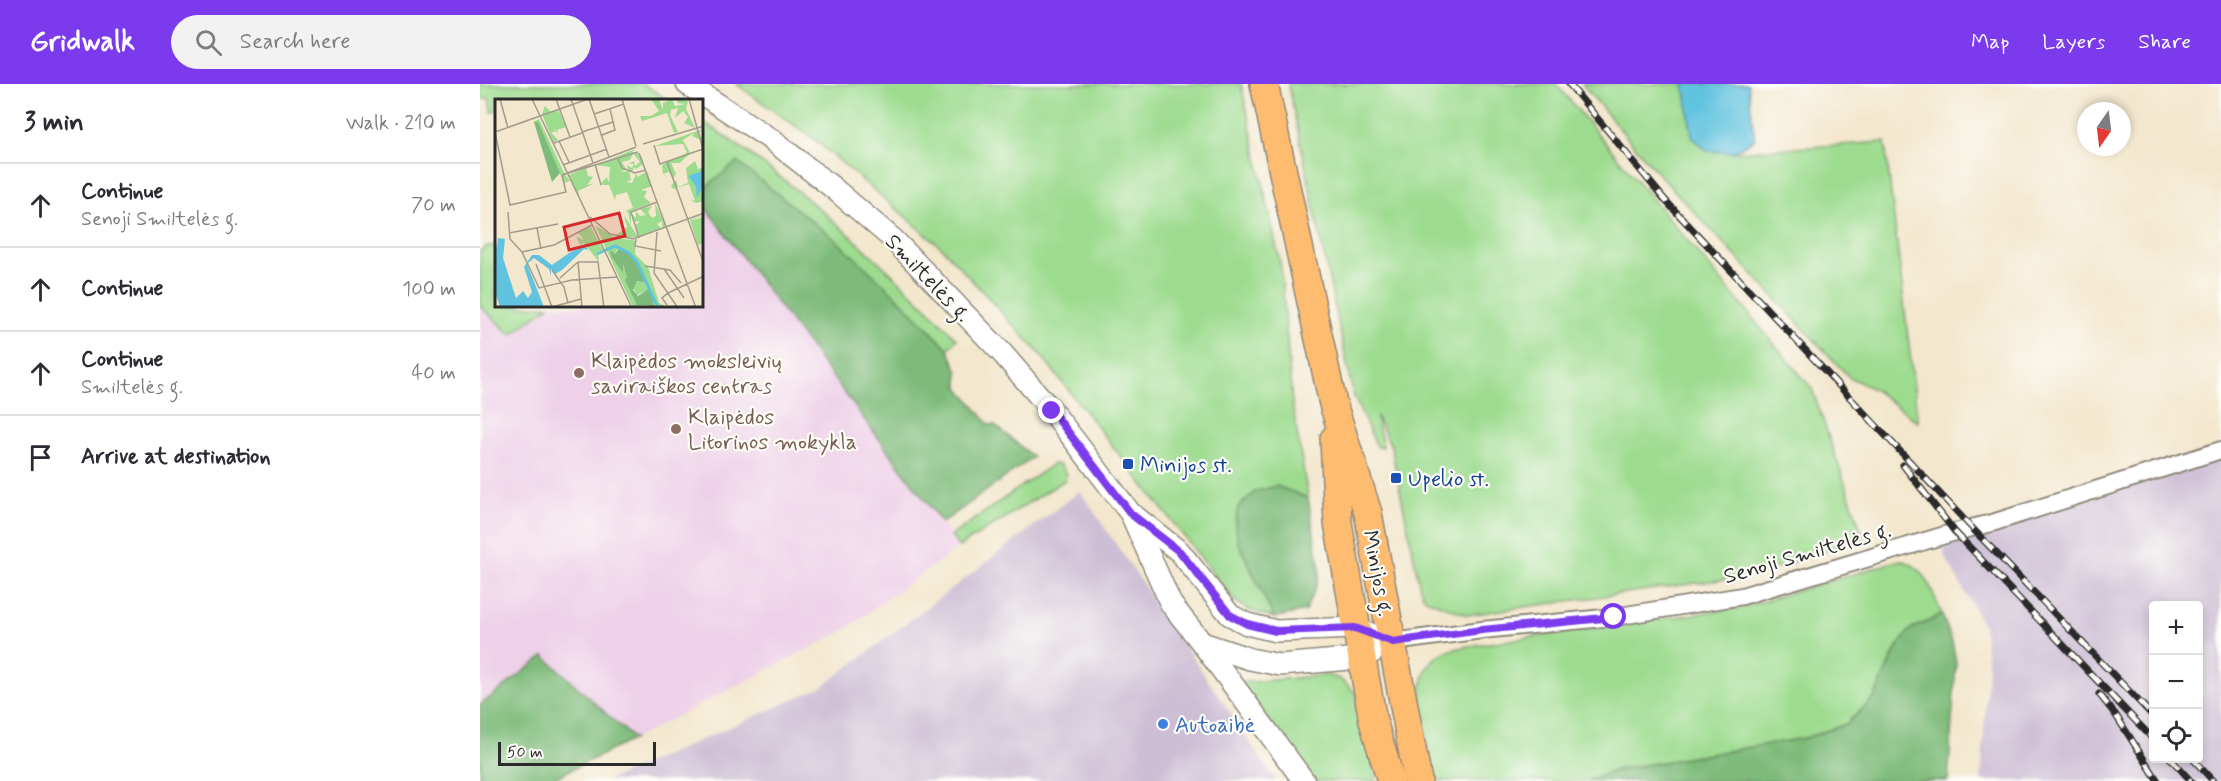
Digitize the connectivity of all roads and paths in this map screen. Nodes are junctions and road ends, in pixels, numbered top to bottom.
1 (687, 84) edge
2 (1264, 84) edge
3 (1333, 404) junction
4 (2221, 450) edge
5 (1131, 514) junction
6 (1355, 628) junction
7 (1202, 642) junction
8 (1393, 642) junction
9 (1361, 658) junction
10 (1304, 781) edge
11 (1391, 781) edge
12 (1418, 781) edge

1 - 5 street, Smiltelės g.
2 - 3 main road, Minijos g.
3 - 6 main road, Minijos g.
3 - 8 main road, Minijos g.
4 - 8 street, Senoji Smiltelės g.
5 - 6 street
5 - 7 street
6 - 8 street
6 - 9 main road, Minijos g.
7 - 9 street
7 - 10 street
8 - 9 street
8 - 12 main road, Minijos g.
9 - 11 main road, Minijos g.

